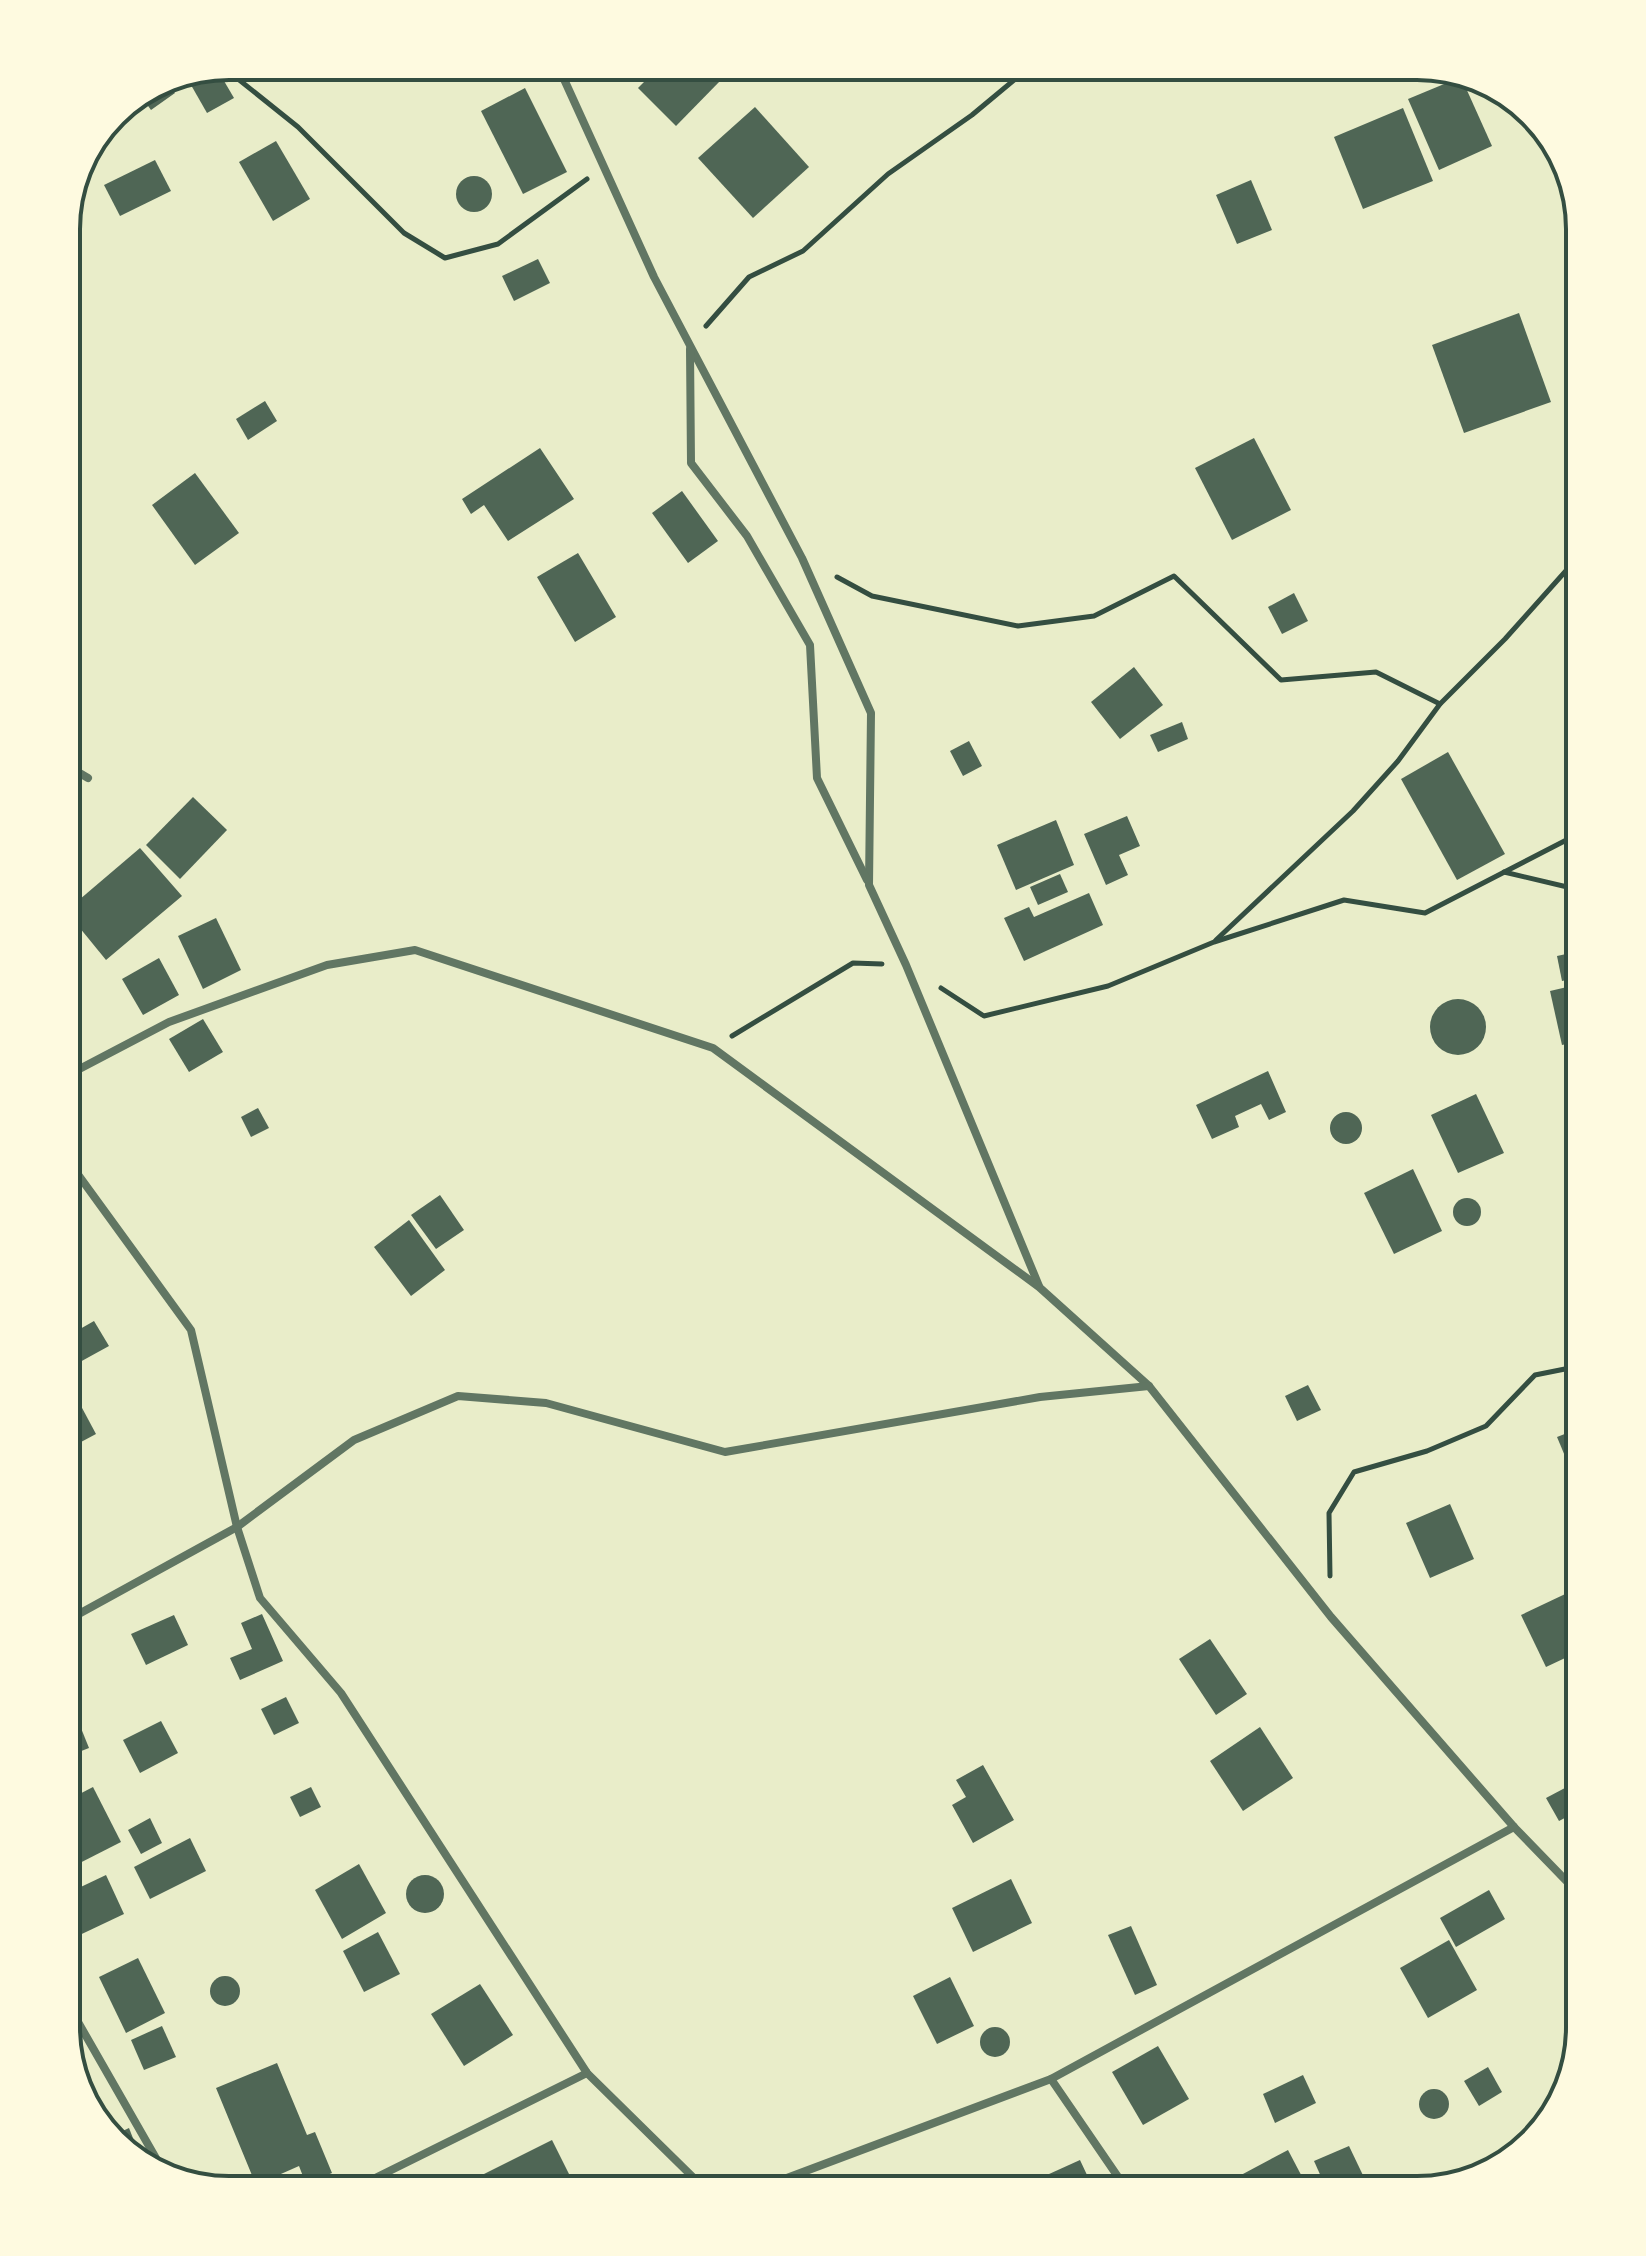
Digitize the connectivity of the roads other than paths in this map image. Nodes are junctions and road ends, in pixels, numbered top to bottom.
1 (564, 80) edge
2 (690, 345) junction
3 (80, 773) edge
4 (88, 778) dead end
5 (869, 885) junction
6 (80, 1069) edge
7 (80, 1177) edge
8 (1039, 1287) junction
9 (1149, 1386) junction
10 (237, 1527) junction
11 (80, 1613) edge
12 (1514, 1827) junction
13 (1566, 1881) edge
14 (80, 2025) edge
15 (587, 2073) junction
16 (1051, 2079) junction
17 (155, 2156) edge
18 (379, 2176) edge
19 (692, 2176) edge
20 (792, 2176) edge
21 (1117, 2176) edge

1 - 2 street
2 - 5 street
2 - 5 street
3 - 4 street
5 - 8 street
6 - 8 street
7 - 10 street
8 - 9 street
9 - 10 street
9 - 12 street
10 - 11 street
10 - 15 street
12 - 13 street
12 - 16 street
14 - 17 street
15 - 18 street
15 - 19 street
16 - 20 street
16 - 21 street

